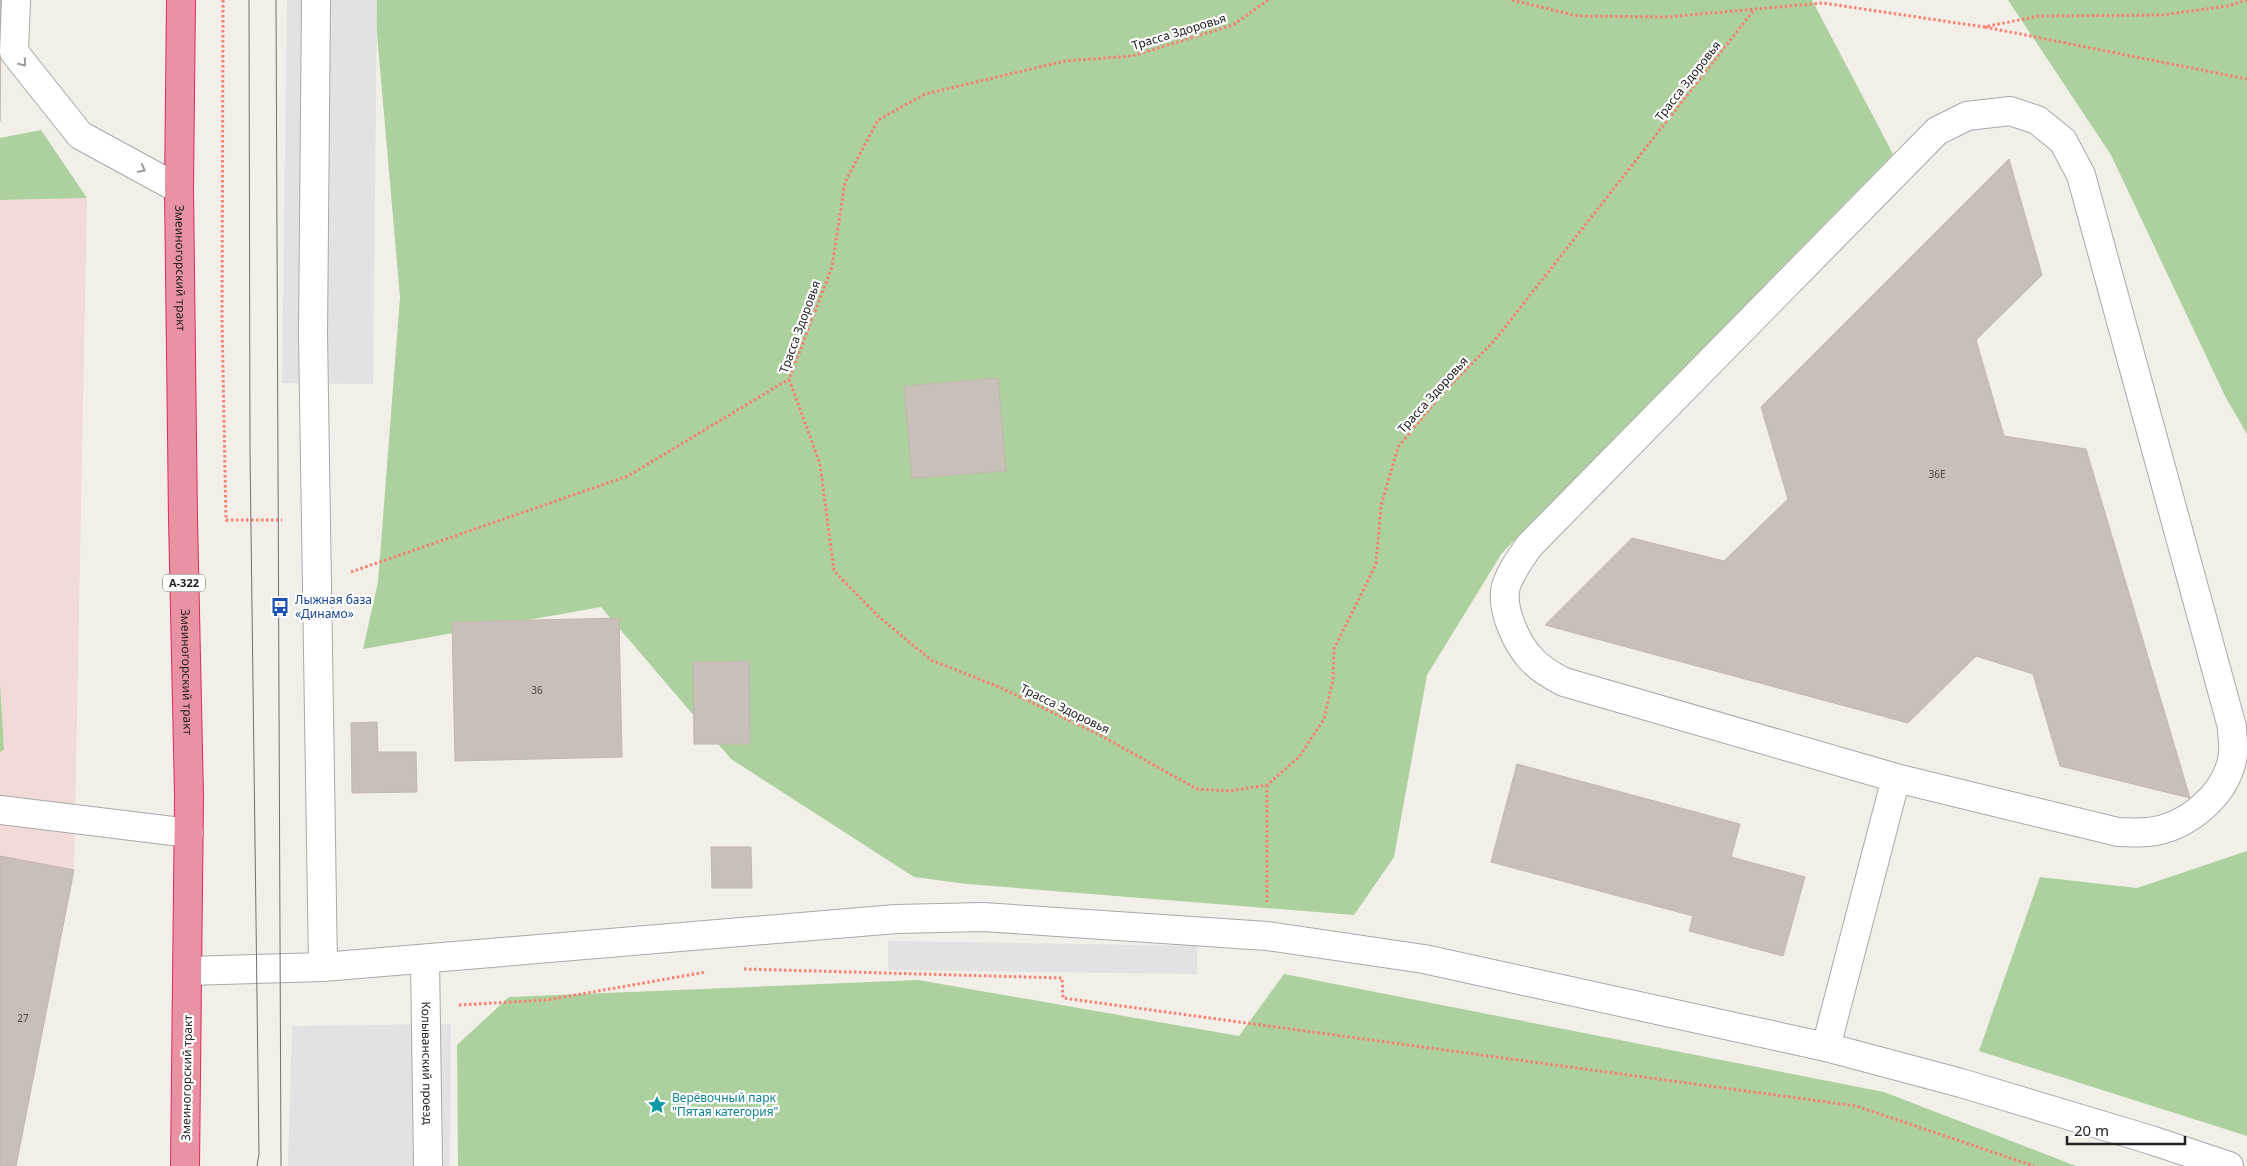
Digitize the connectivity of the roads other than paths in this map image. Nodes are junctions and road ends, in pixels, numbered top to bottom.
1 (16, 0) edge
2 (181, 0) edge
3 (316, 0) edge
4 (180, 188) junction
5 (1896, 778) junction
6 (0, 810) edge
7 (189, 833) junction
8 (425, 959) junction
9 (324, 967) junction
10 (188, 971) junction
11 (1826, 1047) junction
12 (185, 1166) edge
13 (428, 1166) edge
14 (2229, 1166) edge

1 -> 4 street
2 - 4 highway, Змеиногорский тракт / А-322
3 - 9 street
4 - 7 highway, Змеиногорский тракт / А-322
5 - 5 street
5 - 11 street
6 - 7 street
7 - 10 highway, Змеиногорский тракт / А-322
8 - 9 street
8 - 11 street
8 - 13 street, Колыванский проезд
9 - 10 street
10 - 12 highway, Змеиногорский тракт / А-322
11 - 14 street

